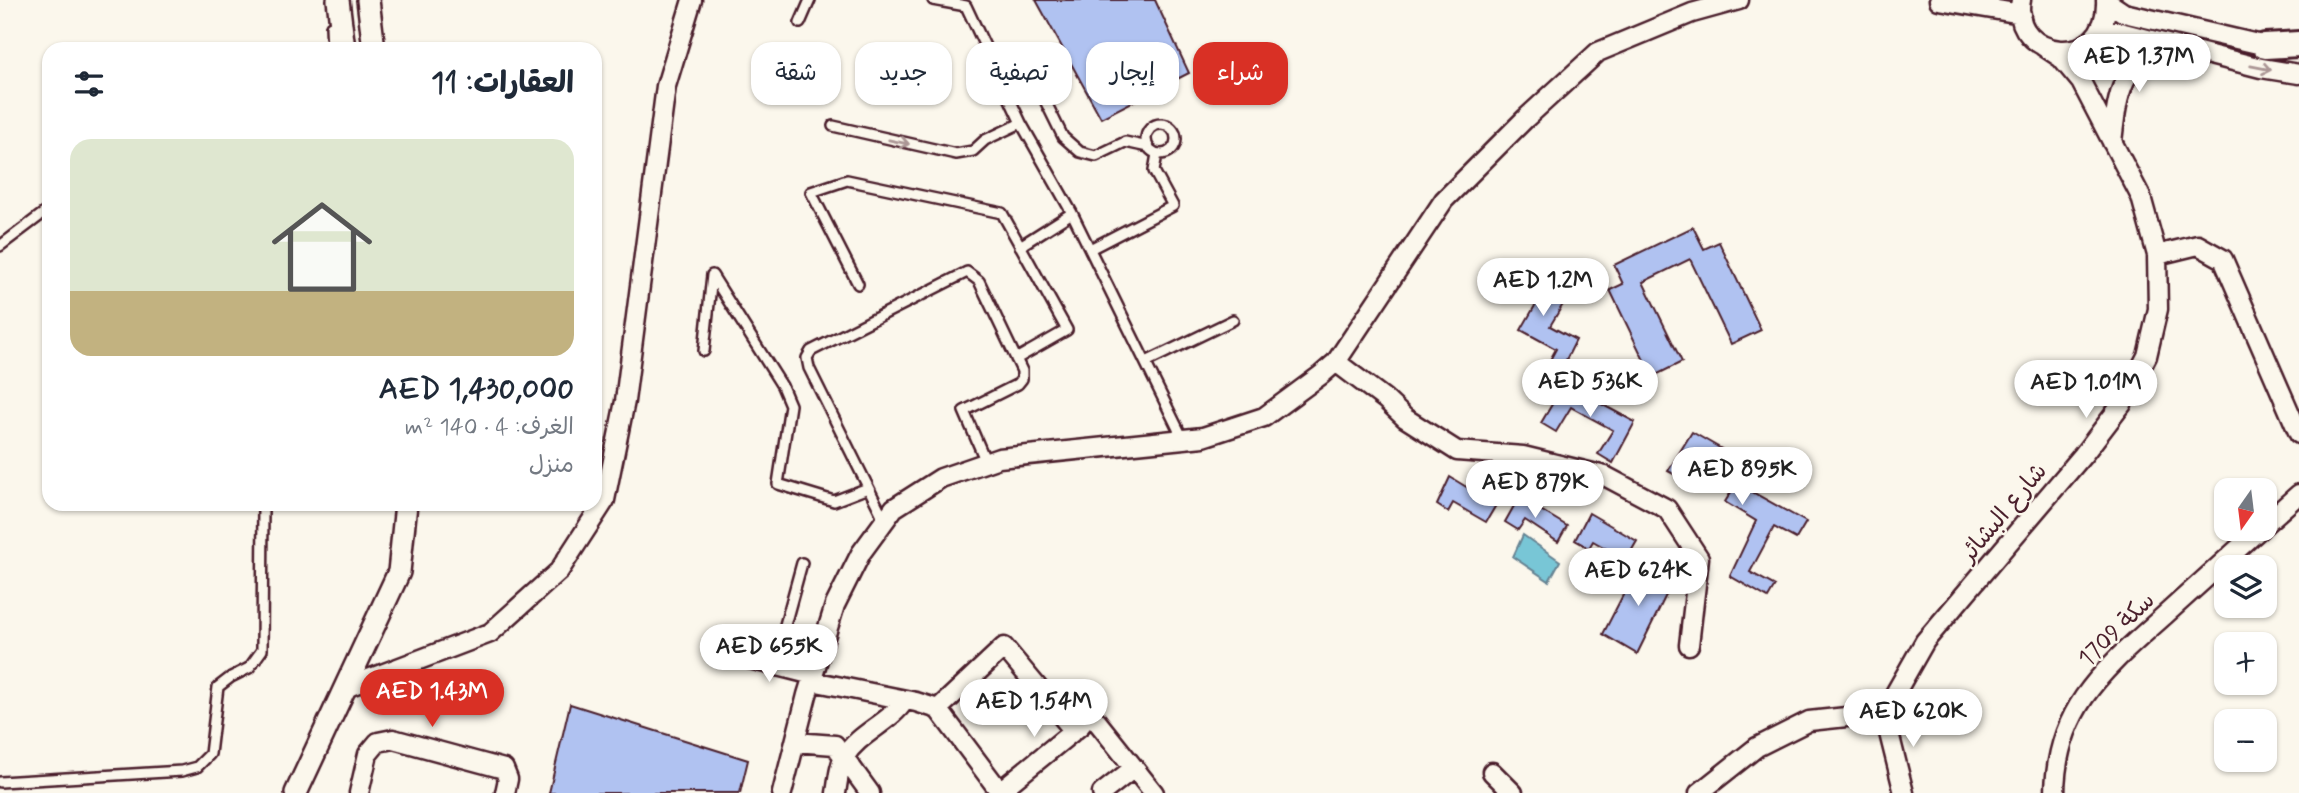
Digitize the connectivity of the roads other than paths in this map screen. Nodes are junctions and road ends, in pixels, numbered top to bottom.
1 (329, 0) edge
2 (338, 0) edge
3 (368, 0) edge
4 (692, 0) edge
5 (810, 0) edge
6 (933, 0) edge
7 (1739, 0) edge
8 (1939, 0) edge
9 (2106, 0) edge
10 (2021, 7) edge
11 (800, 23) dead end
12 (2094, 37) junction
13 (332, 42) edge
14 (343, 42) edge
15 (373, 42) edge
16 (2299, 44) edge
17 (2043, 46) junction
18 (2173, 46) junction
19 (2265, 46) junction
20 (2299, 53) edge
21 (2299, 74) edge
22 (2081, 82) junction
23 (1047, 105) edge
24 (1020, 122) junction
25 (833, 126) dead end
26 (2112, 142) junction
27 (1148, 148) junction
28 (1157, 155) junction
29 (1072, 213) junction
30 (42, 214) edge
31 (0, 246) edge
32 (1020, 246) junction
33 (1090, 249) junction
34 (2157, 255) junction
35 (858, 284) dead end
36 (1233, 320) dead end
37 (704, 351) dead end
38 (1016, 359) junction
39 (1146, 362) junction
40 (1336, 362) junction
41 (2299, 435) edge
42 (1183, 439) junction
43 (986, 462) junction
44 (868, 488) junction
45 (2299, 494) edge
46 (602, 505) edge
47 (264, 511) edge
48 (405, 511) edge
49 (598, 511) edge
50 (2277, 514) edge
51 (885, 521) junction
52 (2247, 541) edge
53 (802, 563) dead end
54 (1689, 645) dead end
55 (734, 655) dead end
56 (774, 665) junction
57 (813, 678) junction
58 (345, 688) junction
59 (1075, 694) dead end
60 (905, 699) junction
61 (938, 709) junction
62 (1884, 713) junction
63 (1092, 716) junction
64 (1074, 731) junction
65 (795, 742) junction
66 (844, 758) junction
67 (1134, 768) junction
68 (1492, 772) dead end
69 (0, 782) edge
70 (1000, 792) edge
71 (296, 793) edge
72 (359, 793) edge
73 (505, 793) edge
74 (782, 793) edge
75 (836, 793) edge
76 (870, 793) edge
77 (1102, 793) edge
78 (1154, 793) edge
79 (1513, 793) edge
80 (1699, 793) edge
81 (1904, 793) edge
82 (2055, 793) edge

1 - 13 lane
2 - 14 street
3 - 15 street
4 - 46 street
5 - 11 lane
6 - 24 lane
7 - 40 street
8 - 10 street
9 - 12 street
9 - 19 street
10 - 17 street, شارع البشائر
12 - 17 street
12 - 18 street
12 - 22 street
16 - 19 main road
17 - 22 street, شارع البشائر
18 -> 21 street
18 - 26 street
19 - 20 street
22 - 26 street, شارع البشائر
23 - 27 lane
25 -> 24 lane
24 - 29 lane
26 - 34 street, شارع البشائر
27 - 28 lane
27 - 28 lane
28 - 33 lane
29 - 32 lane
29 - 33 lane
30 - 31 lane
32 - 35 lane
32 - 38 lane
33 - 39 lane
34 - 41 street
34 - 62 street, شارع البشائر
36 - 39 lane
37 - 44 lane
38 - 43 lane
38 - 44 lane
39 - 42 lane
40 - 42 street
40 - 54 street
42 - 43 street
43 - 51 street
44 - 51 lane
45 - 50 street, سكة 1709
47 - 69 lane
48 - 58 street
49 - 58 street
51 - 57 street
52 - 82 street, سكة 1709
53 - 56 lane
55 - 56 street
56 - 57 street
57 - 60 street
57 - 65 street
58 - 71 street
59 - 63 street
60 - 61 street
60 - 66 street
61 - 64 street
61 - 70 street
62 - 80 street
62 - 81 street
63 - 64 street
63 - 67 street
64 - 70 street
65 - 66 street
65 - 74 street
66 - 75 street
66 - 76 street
67 - 77 street
67 - 78 street
68 - 79 street
72 - 73 street

